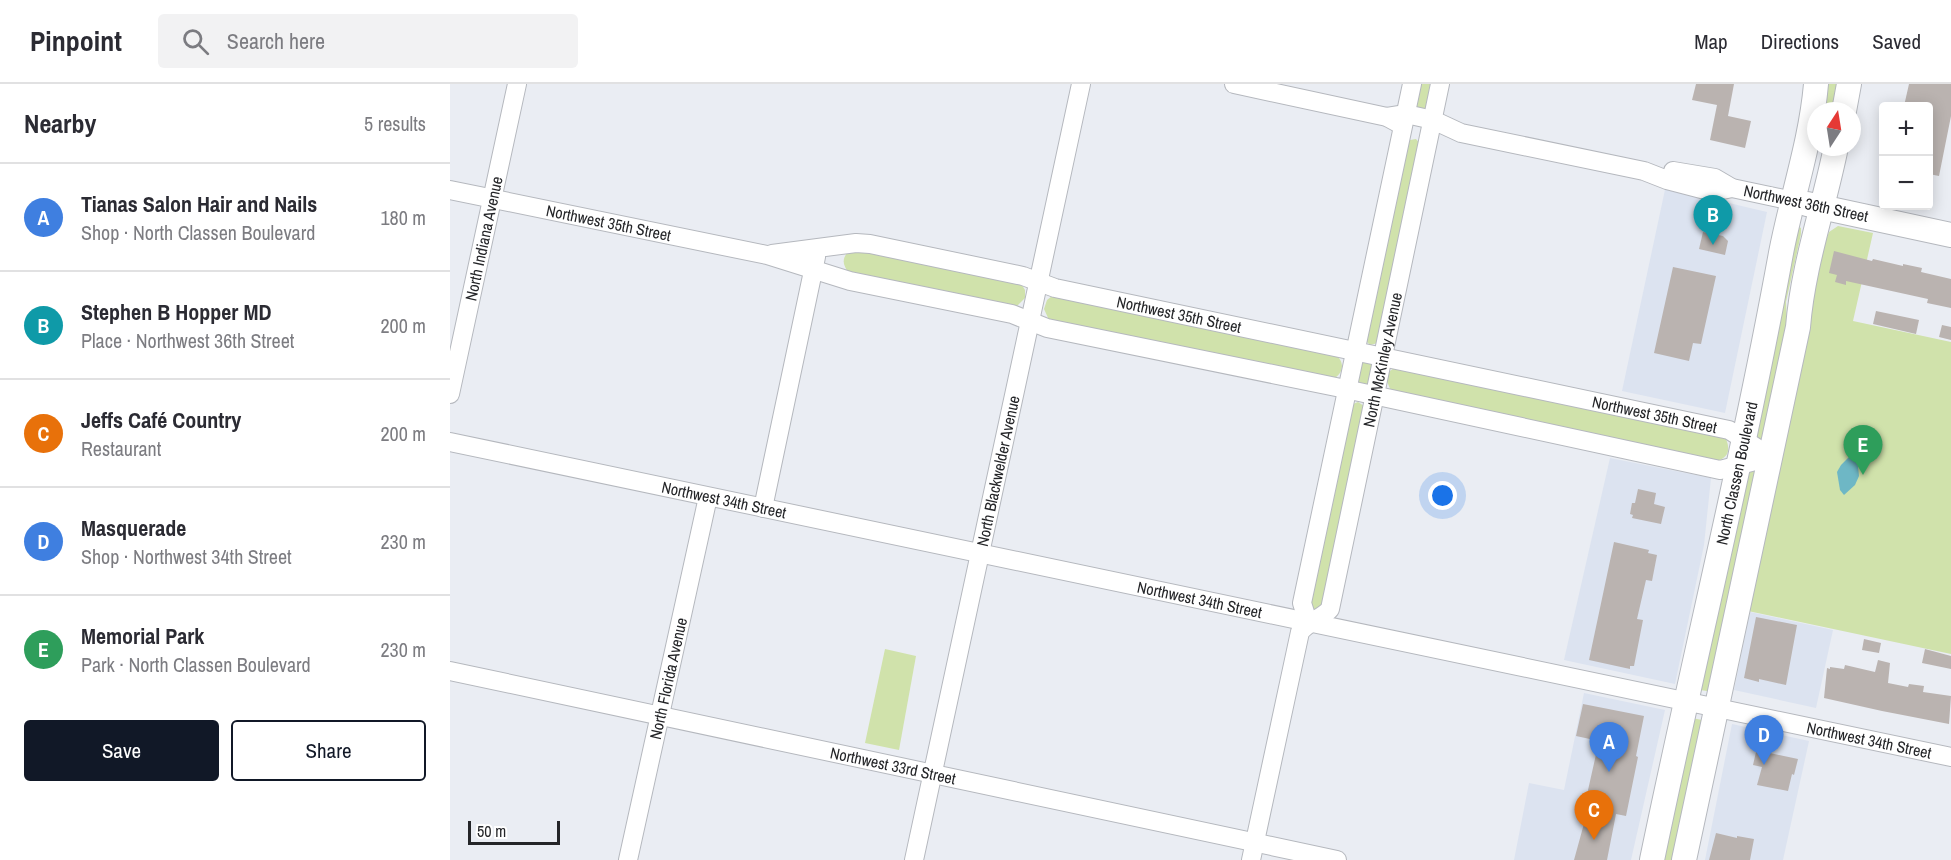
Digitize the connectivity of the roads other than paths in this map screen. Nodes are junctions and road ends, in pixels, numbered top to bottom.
1 (517, 84) edge
2 (1081, 84) edge
3 (1234, 84) edge
4 (1412, 84) edge
5 (1440, 84) edge
6 (1816, 84) edge
7 (1849, 84) edge
8 (1846, 102) edge
9 (1404, 121) junction
10 (1431, 126) junction
11 (1834, 156) edge
12 (450, 190) edge
13 (492, 199) junction
14 (1793, 201) junction
15 (1822, 207) junction
16 (1951, 235) edge
17 (818, 248) junction
18 (767, 255) junction
19 (814, 269) junction
20 (1038, 282) junction
21 (1030, 321) junction
22 (1356, 351) junction
23 (1383, 357) junction
24 (1348, 390) junction
25 (450, 394) edge
26 (1374, 396) junction
27 (1743, 439) junction
28 (450, 442) edge
29 (1771, 457) junction
30 (1738, 466) junction
31 (708, 497) junction
32 (763, 508) junction
33 (980, 554) junction
34 (1308, 622) junction
35 (450, 671) edge
36 (1686, 701) junction
37 (1718, 708) junction
38 (660, 716) junction
39 (1951, 757) edge
40 (933, 774) junction
41 (1253, 851) edge
42 (628, 860) edge
43 (914, 860) edge
44 (1337, 860) edge
45 (1652, 860) edge
46 (1684, 860) edge

1 - 13 street, North Indiana Avenue
2 - 20 street, North Blackwelder Avenue
3 - 9 street, Northwest 36th Street
4 - 9 street, North McKinley Avenue
5 - 10 street, North McKinley Avenue
6 - 14 main road, North Classen Boulevard
7 - 8 main road
9 - 10 street, Northwest 36th Street
9 - 22 street, North McKinley Avenue
10 - 14 street, Northwest 36th Street
10 - 23 street, North McKinley Avenue
11 - 15 main road, North Classen Boulevard
12 - 13 street, Northwest 35th Street
13 - 18 street, Northwest 35th Street
13 - 25 street, North Indiana Avenue
14 - 15 main road, Northwest 36th Street
14 - 27 main road, North Classen Boulevard
15 - 16 main road, Northwest 36th Street
15 - 29 main road, North Classen Boulevard
17 - 18 street, Northwest 35th Street
17 - 19 street
17 - 20 street, Northwest 35th Street
18 - 19 street, Northwest 35th Street
19 - 21 street, Northwest 35th Street
19 - 32 street
20 - 21 street, North Blackwelder Avenue
20 - 22 street, Northwest 35th Street
21 - 24 street, Northwest 35th Street
21 - 33 street, North Blackwelder Avenue
22 - 23 street, Northwest 35th Street
22 - 24 street, North McKinley Avenue
23 - 26 street, North McKinley Avenue
23 - 27 street, Northwest 35th Street
24 - 26 street, Northwest 35th Street
24 - 34 street, North McKinley Avenue
26 - 30 street, Northwest 35th Street
26 - 34 street, North McKinley Avenue
27 - 29 street, Northwest 35th Street
27 - 30 main road, North Classen Boulevard
28 - 31 street, Northwest 34th Street
29 - 30 street, Northwest 35th Street
29 - 37 main road, North Classen Boulevard
30 - 36 main road, North Classen Boulevard
31 - 32 street, Northwest 34th Street
31 - 38 street, North Florida Avenue
32 - 33 street, Northwest 34th Street
33 - 34 street, Northwest 34th Street
33 - 40 street, North Blackwelder Avenue
34 - 36 street, Northwest 34th Street
34 - 41 street
35 - 38 street, Northwest 33rd Street
36 - 37 street, Northwest 34th Street
36 - 45 main road, North Classen Boulevard
37 - 39 street, Northwest 34th Street
37 - 46 main road, North Classen Boulevard
38 - 40 street, Northwest 33rd Street
38 - 42 street, North Florida Avenue
40 - 41 street, Northwest 33rd Street
40 - 43 street, North Blackwelder Avenue
41 - 44 street, Northwest 33rd Street

